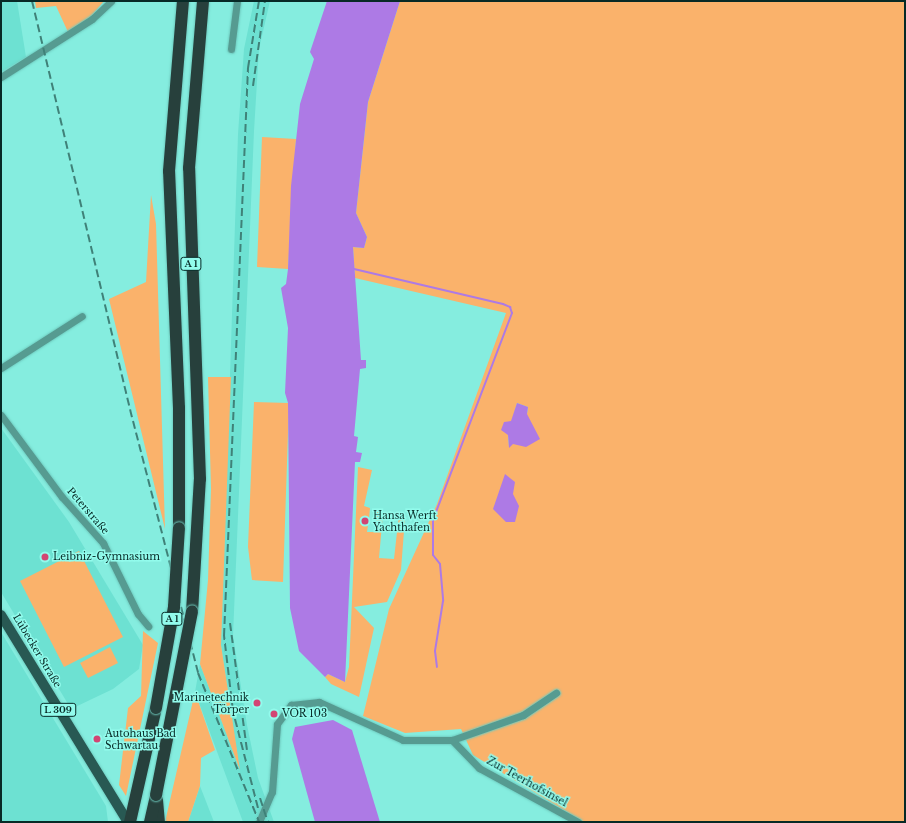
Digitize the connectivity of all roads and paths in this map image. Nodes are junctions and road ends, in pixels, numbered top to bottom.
1 (111, 1) edge
2 (183, 1) edge
3 (203, 1) edge
4 (237, 1) edge
5 (232, 49) dead end
6 (1, 77) edge
7 (82, 316) dead end
8 (1, 368) edge
9 (1, 415) edge
10 (1, 615) edge
11 (148, 626) dead end
12 (556, 693) dead end
13 (452, 740) junction
14 (156, 795) junction
15 (129, 822) edge
16 (150, 822) edge
17 (159, 822) edge
18 (259, 822) edge
19 (578, 822) edge

1 - 6 street
2 - 15 highway, A 1, bridge
3 - 14 highway, A 1, bridge
4 - 5 street
7 - 8 street
9 - 11 street, Peterstraße
10 - 15 main road, Lübecker Straße / L 309
12 - 13 street
13 - 18 street
13 - 19 street, Zur Teerhofsinsel
14 - 16 highway, A 1
14 - 17 highway

